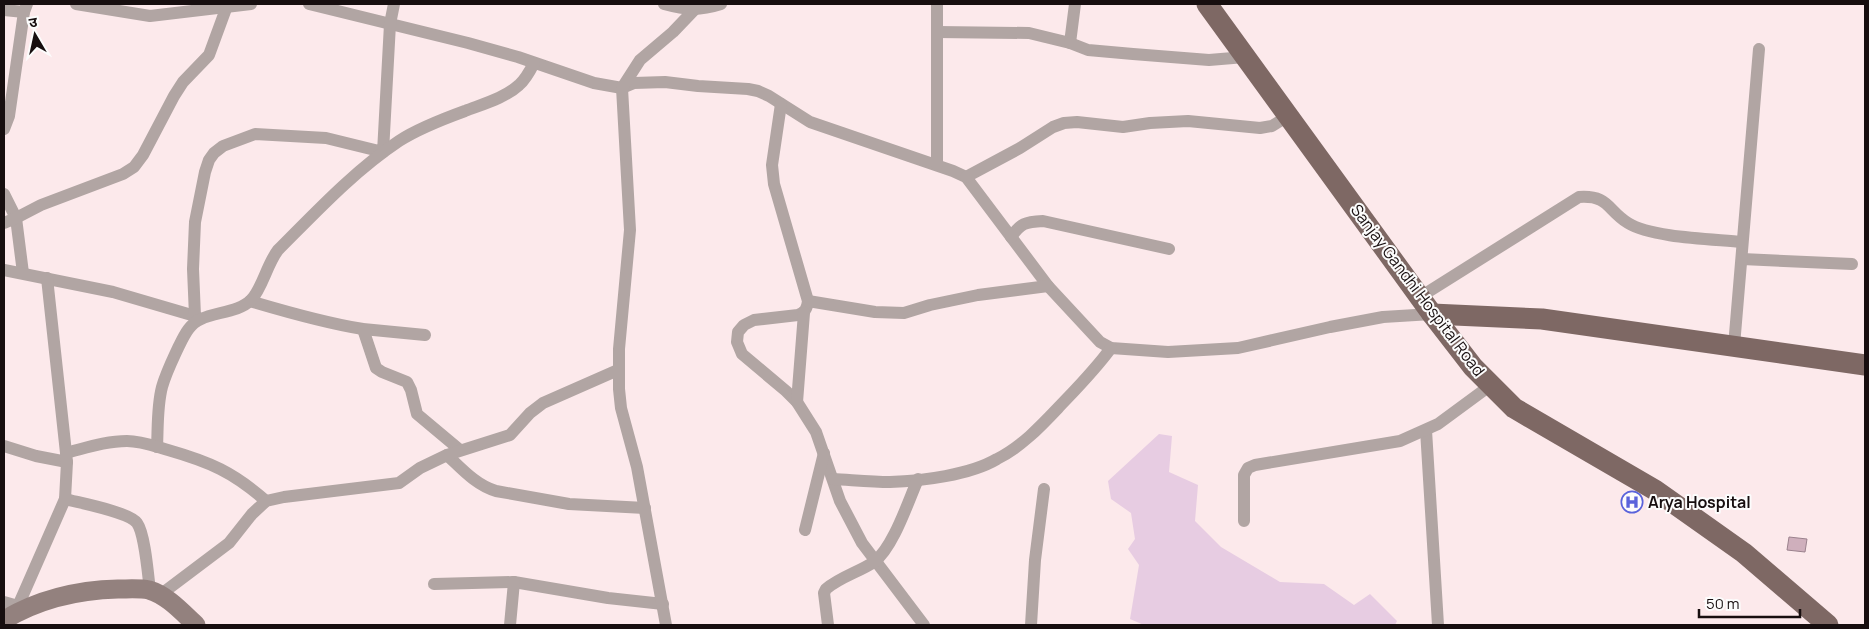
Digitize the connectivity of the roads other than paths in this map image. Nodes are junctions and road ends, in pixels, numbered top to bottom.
1 (76, 4) edge
2 (251, 4) edge
3 (309, 4) edge
4 (394, 4) edge
5 (664, 4) edge
6 (722, 4) edge
7 (935, 4) edge
8 (1075, 4) edge
9 (1207, 4) edge
10 (227, 6) junction
11 (708, 6) edge
12 (26, 8) edge
13 (4, 10) edge
14 (695, 10) junction
15 (390, 24) junction
16 (937, 32) junction
17 (1070, 43) junction
18 (1759, 49) dead end
19 (1244, 57) junction
20 (534, 63) junction
21 (622, 88) junction
22 (781, 104) junction
23 (1288, 116) junction
24 (4, 129) edge
25 (383, 152) junction
26 (937, 165) junction
27 (966, 177) junction
28 (4, 194) edge
29 (16, 218) junction
30 (4, 223) edge
31 (1011, 238) junction
32 (1742, 242) junction
33 (1169, 249) dead end
34 (1742, 259) junction
35 (1852, 264) dead end
36 (4, 270) edge
37 (23, 274) junction
38 (47, 278) junction
39 (1048, 286) junction
40 (250, 301) junction
41 (1426, 306) junction
42 (806, 307) junction
43 (198, 318) junction
44 (363, 329) junction
45 (425, 335) dead end
46 (1734, 346) junction
47 (1111, 348) junction
48 (1865, 365) edge
49 (618, 370) junction
50 (1491, 385) junction
51 (797, 402) junction
52 (1426, 430) junction
53 (4, 446) edge
54 (157, 447) junction
55 (460, 450) junction
56 (824, 453) junction
57 (447, 454) junction
58 (66, 457) junction
59 (833, 479) junction
60 (918, 479) junction
61 (1044, 489) dead end
62 (65, 499) junction
63 (266, 501) junction
64 (645, 508) junction
65 (1244, 521) dead end
66 (805, 530) dead end
67 (875, 561) junction
68 (514, 582) junction
69 (434, 584) dead end
70 (155, 593) junction
71 (662, 604) junction
72 (10, 610) edge
73 (196, 625) edge
74 (510, 625) edge
75 (666, 625) edge
76 (828, 625) edge
77 (924, 625) edge
78 (1031, 625) edge
79 (1438, 625) edge
80 (1828, 625) edge

1 - 10 street
2 - 10 street
3 - 15 street
4 - 15 street
5 - 14 street
6 - 11 street
7 - 16 street
8 - 17 street
9 - 19 main road, Sanjay Gandhi Hospital Road
10 - 29 street
11 - 14 street
12 - 13 street
12 - 24 street
14 - 21 street
15 - 20 street
15 - 25 street
16 - 17 street
16 - 26 street
17 - 19 street
18 - 32 street
19 - 23 main road, Sanjay Gandhi Hospital Road
20 - 21 street
20 - 25 street
21 - 22 street
21 - 49 street
22 - 26 street
22 - 42 street
23 - 27 street
23 - 41 main road, Sanjay Gandhi Hospital Road
25 - 40 street
25 - 43 street
26 - 27 street
27 - 31 street
28 - 29 street
29 - 30 street
29 - 37 street
31 - 33 street
31 - 39 street
32 - 34 street
32 - 41 street
34 - 35 street
34 - 46 street
36 - 37 street
37 - 38 street
38 - 43 street
38 - 58 street
39 - 42 street
39 - 47 street
40 - 43 street
40 - 44 street
41 - 46 main road
41 - 47 street
41 - 50 main road, Sanjay Gandhi Hospital Road
42 - 51 street
42 - 51 street
43 - 54 street
44 - 45 street
44 - 55 street
46 - 48 main road
47 - 60 street
49 - 55 street
49 - 64 street
50 - 52 street
50 - 80 main road, Sanjay Gandhi Hospital Road
51 - 56 street
52 - 65 street
52 - 79 street
53 - 58 street
54 - 58 street
54 - 63 street
55 - 57 street
56 - 59 street
56 - 66 street
57 - 63 street
57 - 64 street
58 - 62 street
59 - 60 street
59 - 67 street
60 - 67 street
61 - 78 street
62 - 70 street
62 - 72 street
63 - 70 street
64 - 71 street
67 - 76 street
67 - 77 street
68 - 69 street
68 - 71 street
68 - 74 street
70 - 72 main road
70 - 73 main road
71 - 75 street

